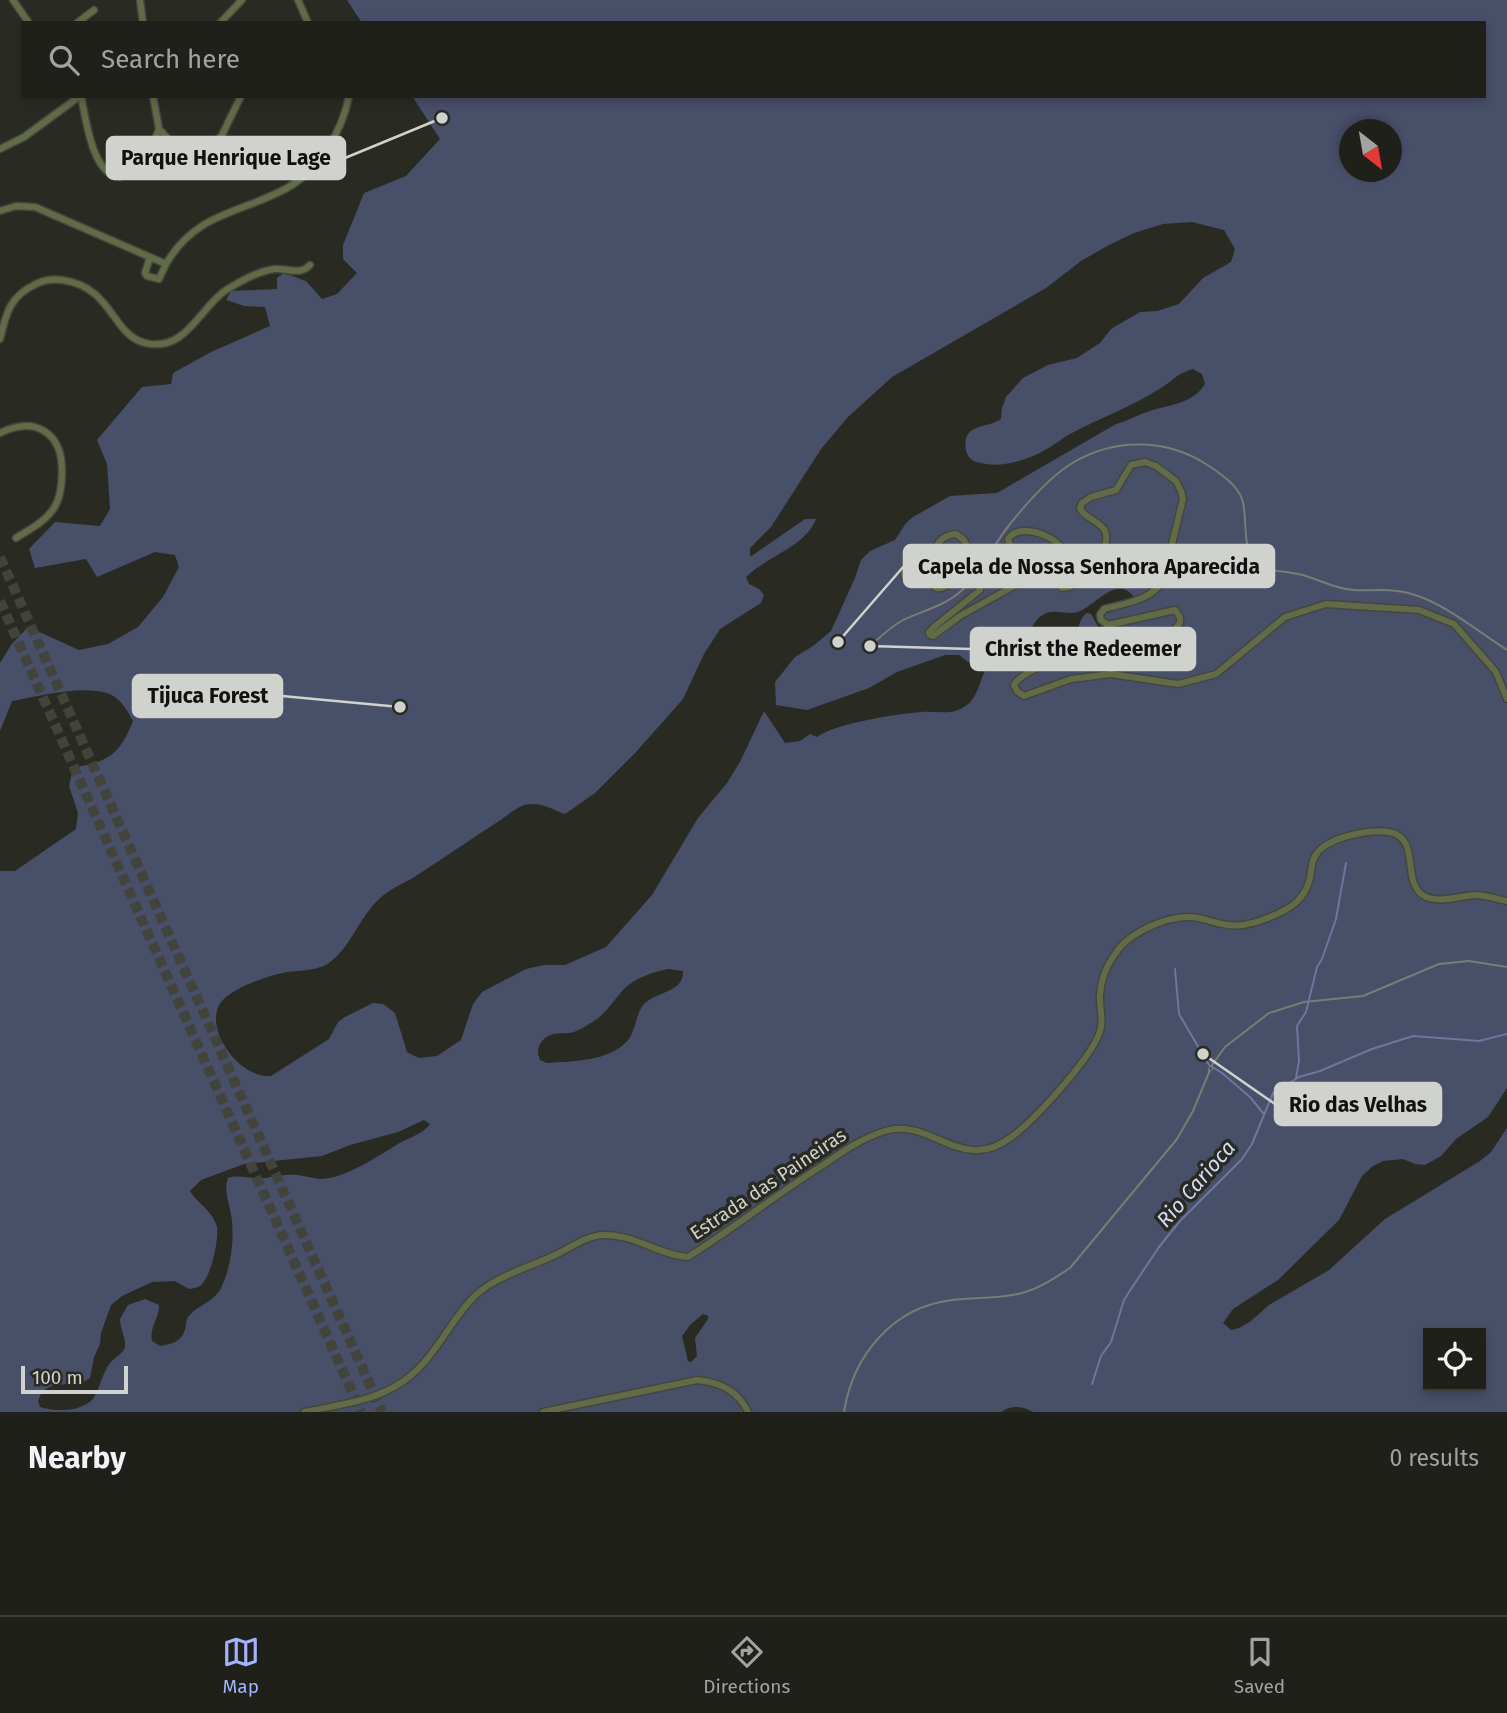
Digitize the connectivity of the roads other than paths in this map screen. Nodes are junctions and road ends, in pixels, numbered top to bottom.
1 (13, 0) edge
2 (140, 0) edge
3 (242, 0) edge
4 (298, 0) edge
5 (94, 10) dead end
6 (28, 21) edge
7 (80, 21) edge
8 (143, 21) edge
9 (222, 21) edge
10 (306, 21) edge
11 (78, 98) edge
12 (82, 98) edge
13 (154, 98) edge
14 (240, 98) edge
15 (348, 98) edge
16 (159, 129) junction
17 (173, 144) junction
18 (0, 149) edge
19 (151, 150) junction
20 (0, 211) edge
21 (150, 257) junction
22 (166, 264) junction
23 (310, 265) dead end
24 (0, 339) edge
25 (0, 433) edge
26 (16, 538) dead end
27 (926, 564) dead end
28 (917, 582) dead end
29 (936, 588) dead end
30 (1507, 699) edge
31 (1507, 901) edge
32 (304, 1412) edge
33 (543, 1412) edge
34 (748, 1412) edge

1 - 6 street
2 - 8 street
3 - 9 street
4 - 10 street
5 - 7 street
11 - 18 street
12 - 19 street
13 - 16 street
14 - 17 street
15 - 22 street
16 - 17 street
16 - 19 street
17 - 19 street
20 - 21 street
21 - 22 street
21 - 22 street
23 - 24 street
25 - 26 street
27 - 28 street
29 - 30 street, bridge
31 - 32 street, Estrada das Paineiras
33 - 34 street

